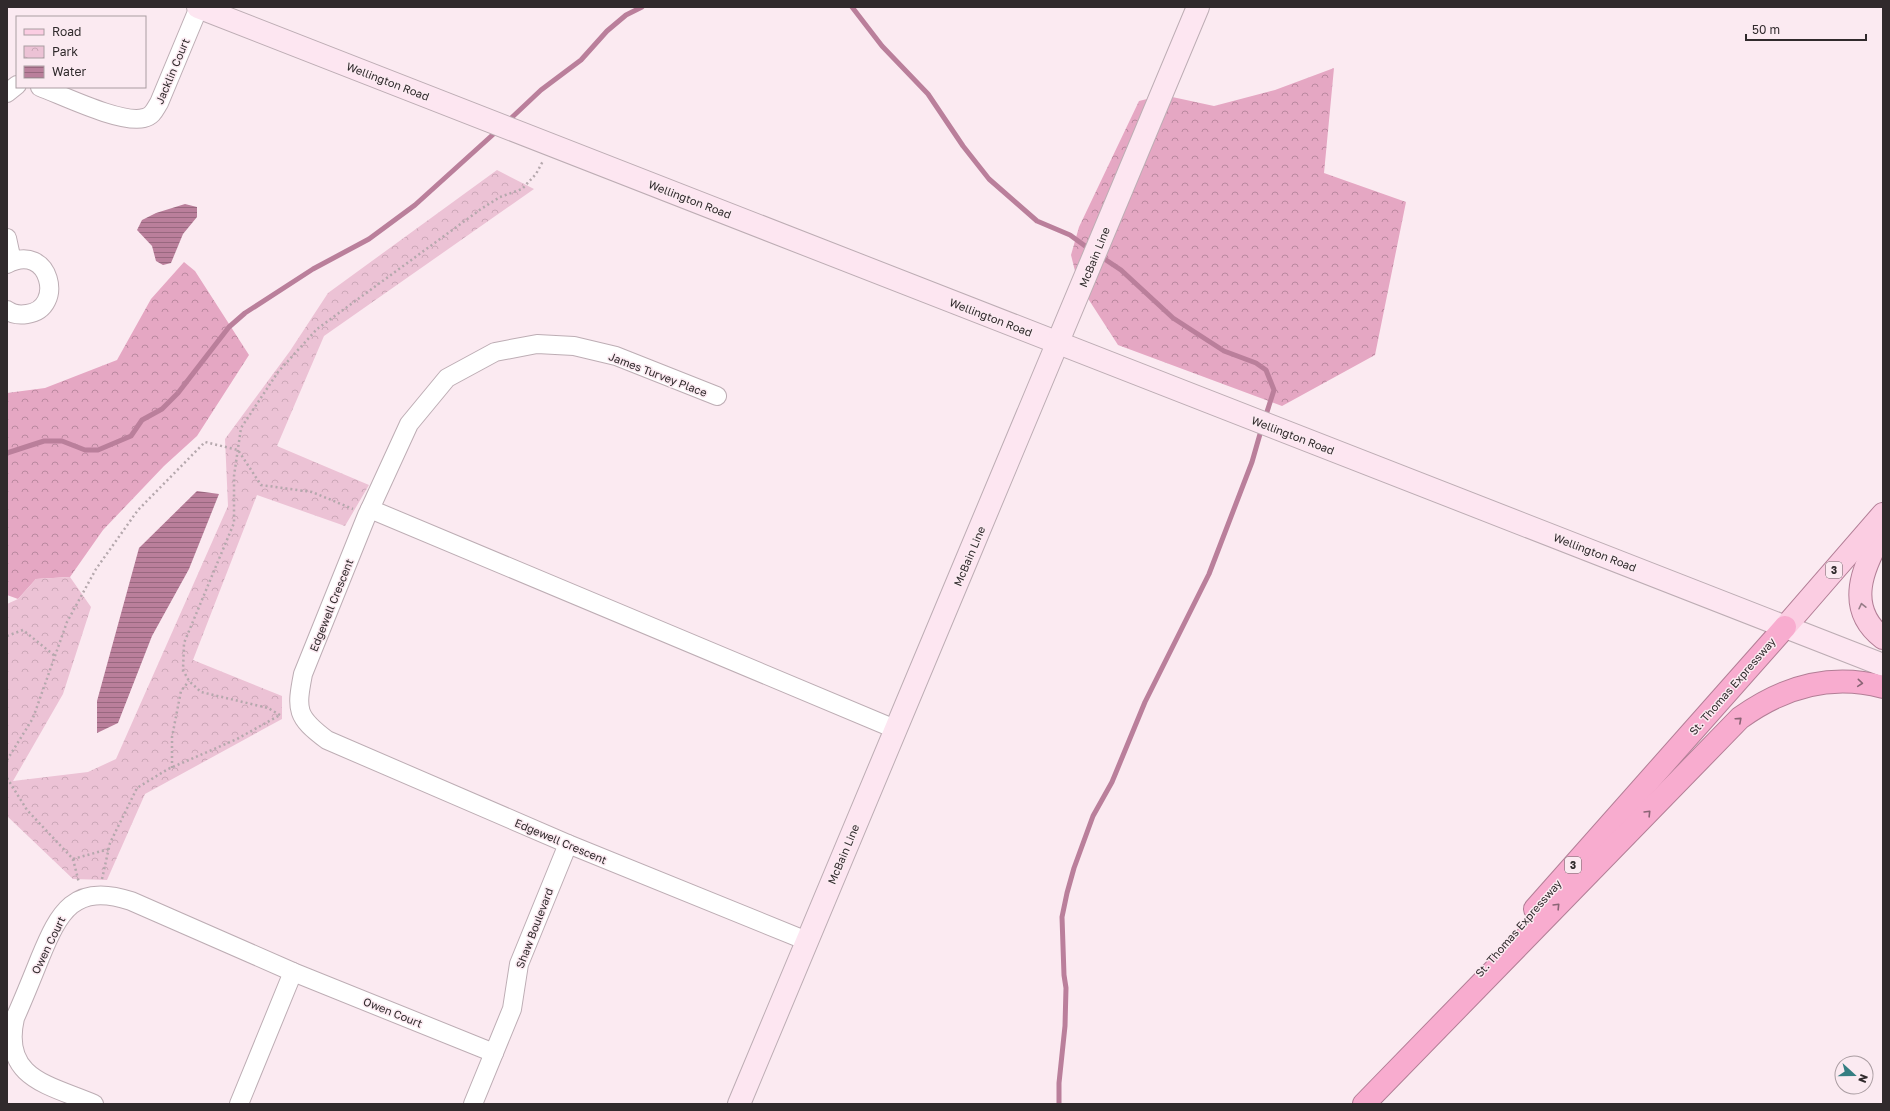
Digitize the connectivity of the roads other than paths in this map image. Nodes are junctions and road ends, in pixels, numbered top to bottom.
1 (199, 7) edge
2 (1198, 7) edge
3 (16, 86) edge
4 (43, 88) edge
5 (7, 93) edge
6 (7, 238) edge
7 (10, 263) edge
8 (7, 310) edge
9 (1059, 343) junction
10 (717, 396) dead end
11 (369, 512) junction
12 (1883, 514) edge
13 (1883, 532) edge
14 (1784, 627) junction
15 (1883, 638) edge
16 (1883, 665) edge
17 (1883, 688) edge
18 (895, 729) junction
19 (568, 844) junction
20 (807, 941) junction
21 (293, 972) junction
22 (494, 1053) junction
23 (94, 1104) edge
24 (239, 1104) edge
25 (473, 1104) edge
26 (739, 1104) edge
27 (1363, 1104) edge

1 - 4 street, Jacklin Court
1 - 9 main road, Wellington Road
2 - 9 main road, McBain Line
3 - 5 street
6 - 7 street
7 - 8 street
9 - 14 main road, Wellington Road
9 - 18 main road, McBain Line
10 - 11 street, James Turvey Place
11 - 18 street
11 - 19 street, Edgewell Crescent
12 - 14 main road, 3
15 -> 13 main road
14 - 16 main road, Wellington Road
14 - 27 highway, St. Thomas Expressway / 3
27 -> 17 highway
18 - 20 main road, McBain Line
19 - 20 street, Edgewell Crescent
19 - 22 street, Shaw Boulevard
20 - 26 main road, McBain Line
21 - 22 street, Owen Court
21 - 23 street, Owen Court
21 - 24 street
22 - 25 street, Shaw Boulevard

